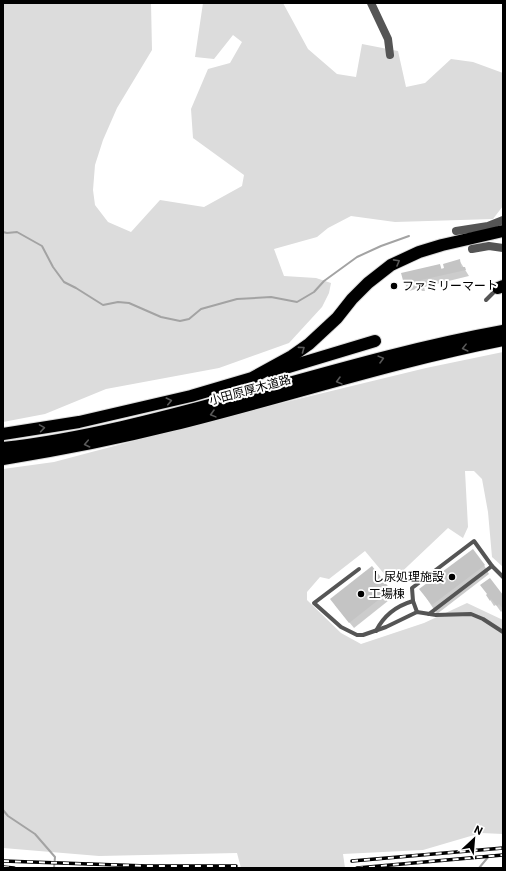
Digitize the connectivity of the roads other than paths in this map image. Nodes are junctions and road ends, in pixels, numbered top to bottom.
1 (371, 3) edge
2 (390, 54) dead end
3 (503, 220) edge
4 (456, 231) dead end
5 (503, 231) edge
6 (503, 248) edge
7 (472, 249) dead end
8 (500, 287) edge
9 (486, 300) dead end
10 (503, 331) edge
11 (503, 340) edge
12 (375, 341) dead end
13 (252, 378) junction
14 (3, 434) edge
15 (3, 448) edge
16 (3, 459) edge
17 (492, 566) junction
18 (359, 569) dead end
19 (503, 577) edge
20 (414, 601) junction
21 (417, 612) junction
22 (429, 614) junction
23 (376, 631) junction
24 (503, 632) edge

1 - 2 street
3 - 4 street
13 -> 5 highway
6 - 7 street
8 - 9 lane
15 -> 10 highway, 小田原厚木道路
11 -> 16 highway, 小田原厚木道路
12 - 13 highway
14 -> 13 highway
17 - 19 lane
17 - 20 lane
17 - 22 lane
18 - 23 lane
20 - 21 lane
20 - 23 lane
21 - 22 lane
21 - 23 lane
22 - 24 lane

